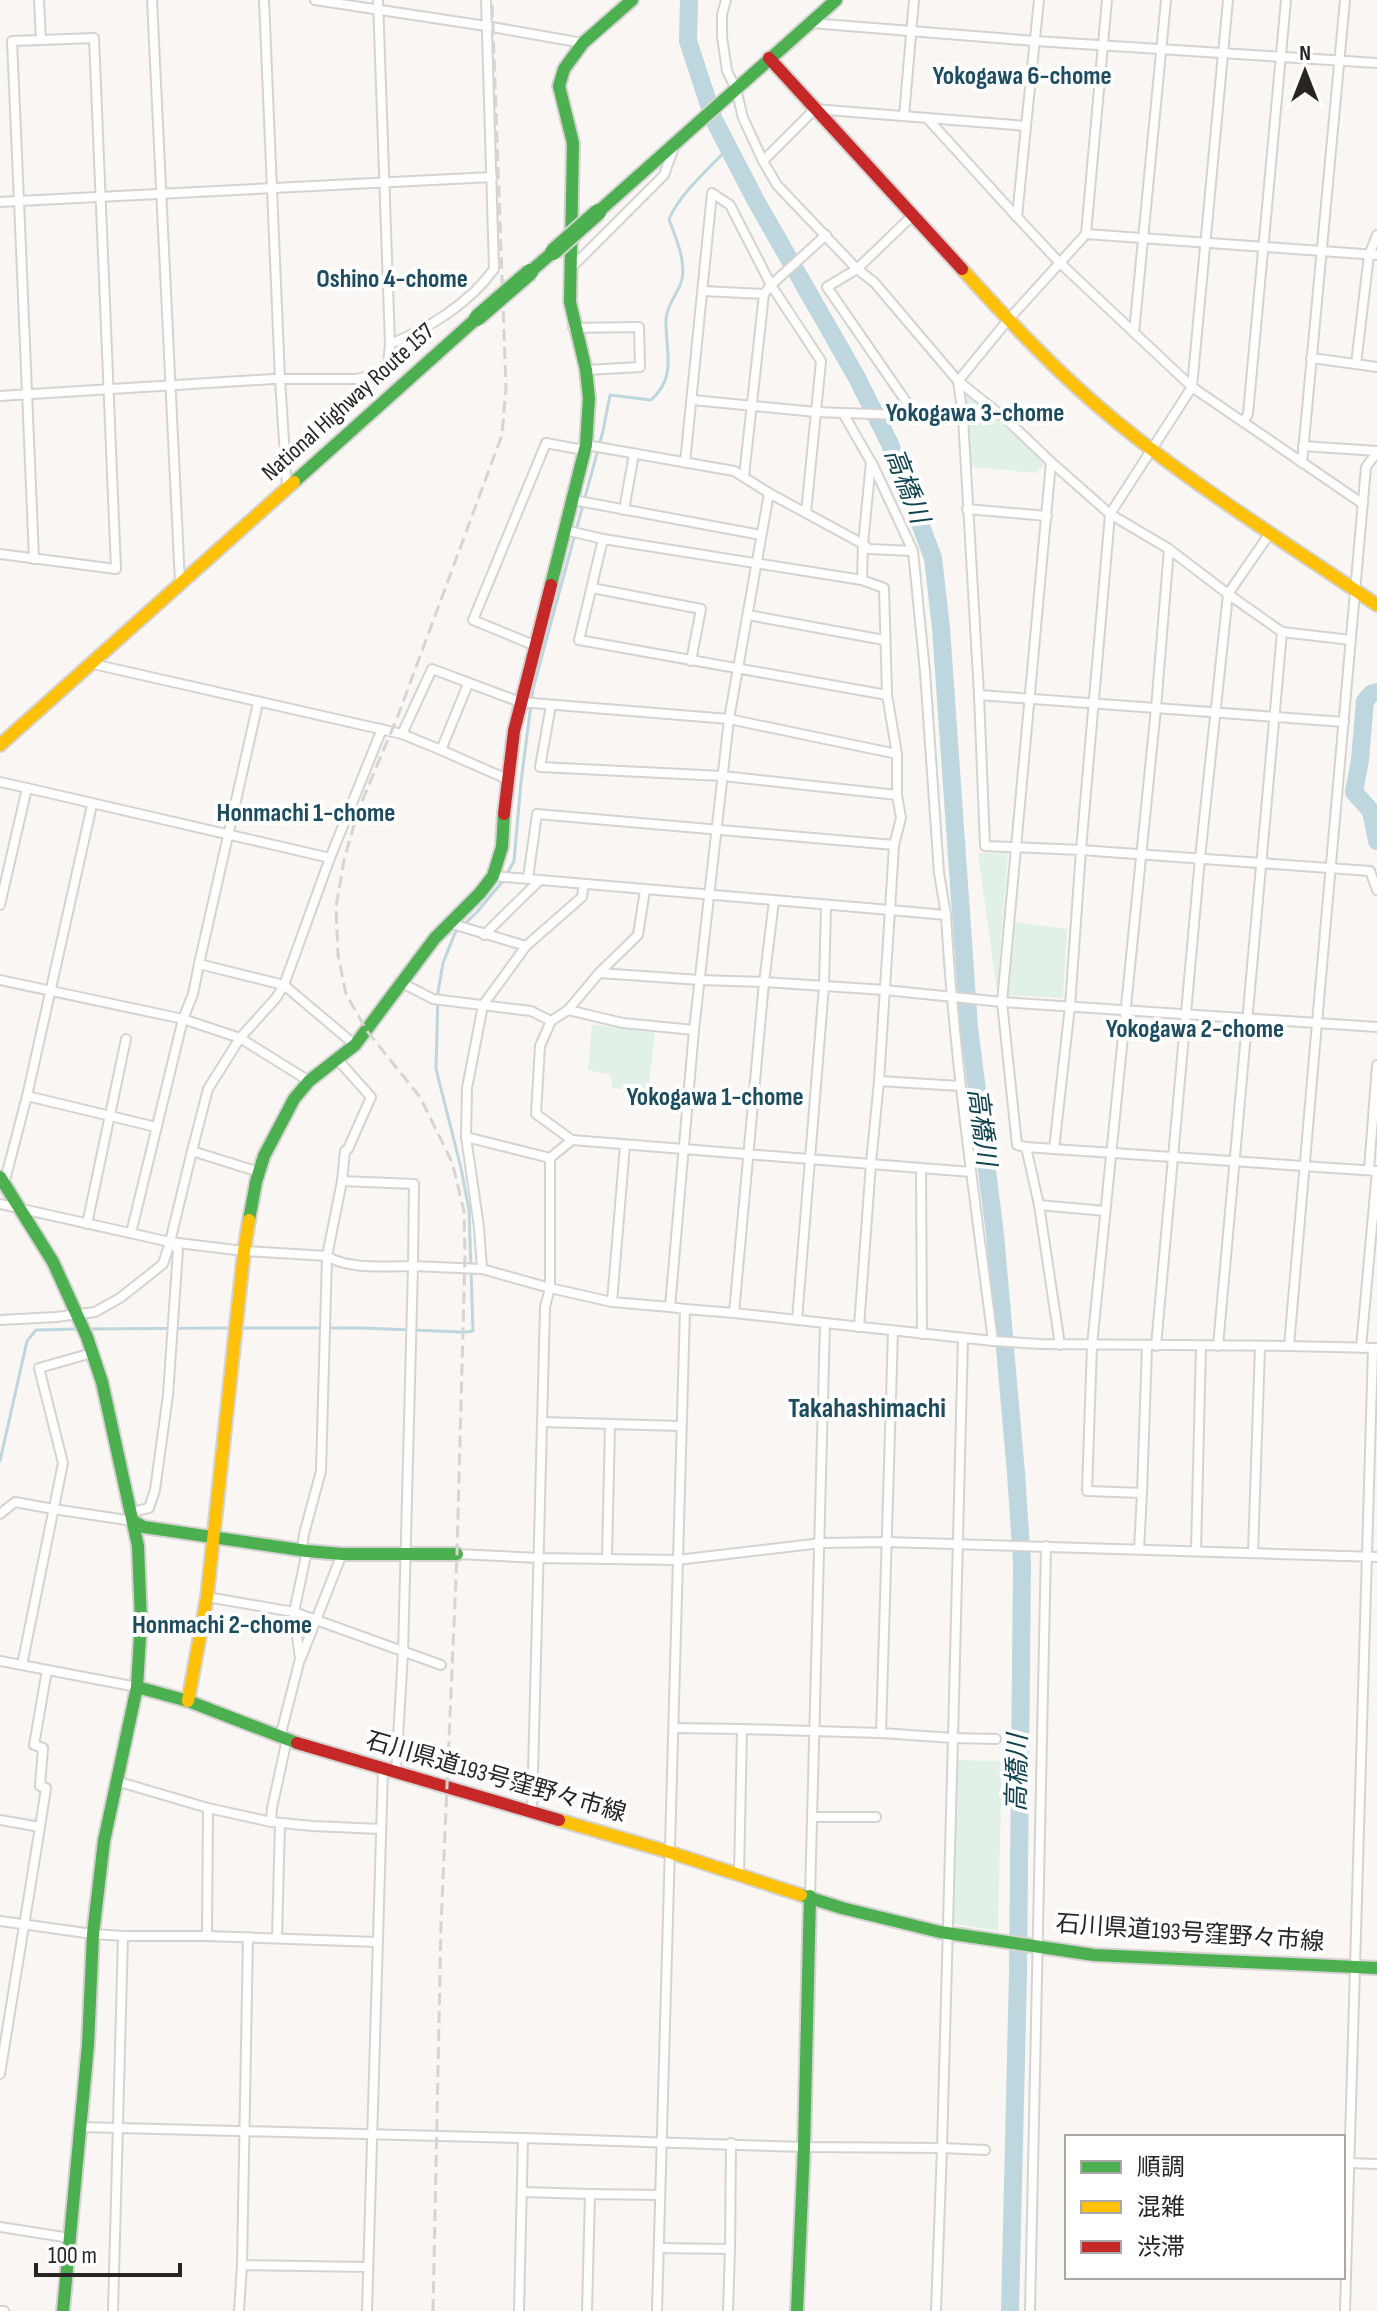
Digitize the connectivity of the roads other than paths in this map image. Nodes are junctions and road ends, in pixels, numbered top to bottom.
1 (39, 0) edge
2 (152, 0) edge
3 (264, 0) edge
4 (315, 0) edge
5 (486, 0) edge
6 (632, 0) edge
7 (726, 0) edge
8 (836, 0) edge
9 (914, 0) edge
10 (1039, 0) edge
11 (1107, 0) edge
12 (1166, 0) edge
13 (1228, 0) edge
14 (1286, 0) edge
15 (1345, 0) edge
16 (378, 5) edge
17 (810, 23) junction
18 (486, 26) junction
19 (911, 31) junction
20 (41, 40) junction
21 (1035, 41) junction
22 (583, 43) junction
23 (1103, 45) junction
24 (1162, 49) junction
25 (1223, 53) junction
26 (1281, 57) junction
27 (769, 58) junction
28 (1339, 61) junction
29 (1377, 63) edge
30 (733, 92) junction
31 (815, 109) junction
32 (904, 116) junction
33 (927, 118) junction
34 (1026, 126) junction
35 (679, 141) junction
36 (763, 161) junction
37 (492, 177) junction
38 (385, 183) junction
39 (272, 188) junction
40 (161, 194) junction
41 (100, 197) junction
42 (19, 201) junction
43 (0, 202) edge
44 (912, 216) junction
45 (1017, 217) junction
46 (1086, 234) junction
47 (826, 235) junction
48 (1377, 235) edge
49 (1144, 238) junction
50 (1204, 242) junction
51 (1263, 247) junction
52 (1321, 251) junction
53 (1373, 255) edge
54 (1059, 262) junction
55 (571, 268) junction
56 (857, 269) junction
57 (771, 285) junction
58 (703, 291) junction
59 (764, 294) junction
60 (1008, 320) junction
61 (573, 328) junction
62 (1134, 333) junction
63 (390, 344) junction
64 (1311, 358) junction
65 (1356, 364) junction
66 (1377, 367) edge
67 (587, 370) junction
68 (280, 379) junction
69 (958, 381) junction
70 (170, 385) junction
71 (1192, 387) junction
72 (108, 388) junction
73 (26, 394) junction
74 (0, 396) edge
75 (693, 400) junction
76 (752, 405) junction
77 (816, 412) junction
78 (845, 413) junction
79 (916, 416) junction
80 (963, 417) junction
81 (1243, 422) junction
82 (594, 446) junction
83 (1303, 446) junction
84 (1152, 449) junction
85 (1377, 452) edge
86 (634, 454) junction
87 (871, 462) junction
88 (1051, 462) junction
89 (685, 463) junction
90 (1302, 463) junction
91 (744, 476) junction
92 (287, 488) junction
93 (769, 493) junction
94 (580, 502) junction
95 (1363, 504) junction
96 (967, 509) junction
97 (624, 510) junction
98 (806, 513) junction
99 (1110, 514) junction
100 (1047, 516) junction
101 (572, 532) junction
102 (1270, 533) junction
103 (761, 535) junction
104 (603, 539) junction
105 (863, 544) junction
106 (1169, 549) junction
107 (913, 551) junction
108 (0, 554) edge
109 (34, 559) junction
110 (756, 563) junction
111 (862, 580) junction
112 (180, 584) junction
113 (592, 588) junction
114 (1354, 589) junction
115 (1228, 594) junction
116 (1377, 605) edge
117 (748, 615) junction
118 (1282, 632) junction
119 (884, 640) junction
120 (1351, 640) junction
121 (536, 646) junction
122 (691, 661) junction
123 (92, 664) junction
124 (737, 669) junction
125 (468, 684) junction
126 (887, 695) junction
127 (979, 695) junction
128 (1030, 698) junction
129 (258, 703) junction
130 (526, 703) junction
131 (1093, 703) junction
132 (551, 705) junction
133 (1156, 708) junction
134 (1216, 713) junction
135 (1275, 716) junction
136 (729, 719) junction
137 (1344, 722) junction
138 (382, 729) junction
139 (402, 734) junction
140 (0, 745) edge
141 (441, 750) junction
142 (897, 754) junction
143 (723, 776) junction
144 (507, 779) junction
145 (0, 782) edge
146 (27, 788) junction
147 (897, 795) junction
148 (92, 805) junction
149 (718, 829) junction
150 (228, 835) junction
151 (894, 845) junction
152 (1016, 847) junction
153 (1081, 850) junction
154 (1140, 855) junction
155 (330, 858) junction
156 (1200, 858) junction
157 (1261, 863) junction
158 (1331, 868) junction
159 (501, 877) junction
160 (528, 878) junction
161 (540, 880) junction
162 (584, 884) junction
163 (645, 890) junction
164 (1377, 890) edge
165 (708, 895) junction
166 (774, 901) junction
167 (0, 905) edge
168 (826, 906) junction
169 (890, 910) junction
170 (946, 915) junction
171 (451, 924) junction
172 (484, 935) junction
173 (526, 946) junction
174 (199, 964) junction
175 (599, 973) junction
176 (0, 980) edge
177 (700, 980) junction
178 (764, 982) junction
179 (402, 983) junction
180 (284, 985) junction
181 (824, 986) junction
182 (885, 990) junction
183 (50, 991) junction
184 (951, 998) junction
185 (998, 1002) junction
186 (483, 1005) junction
187 (1070, 1006) junction
188 (1125, 1009) junction
189 (568, 1010) junction
190 (1187, 1015) junction
191 (183, 1019) junction
192 (1248, 1019) junction
193 (551, 1021) junction
194 (1317, 1023) junction
195 (1377, 1027) edge
196 (694, 1030) junction
197 (240, 1038) junction
198 (126, 1039) dead end
199 (355, 1045) junction
200 (338, 1060) junction
201 (1377, 1065) edge
202 (309, 1081) junction
203 (879, 1081) junction
204 (960, 1086) junction
205 (27, 1096) junction
206 (110, 1117) junction
207 (156, 1127) junction
208 (466, 1137) junction
209 (572, 1140) junction
210 (625, 1145) junction
211 (1026, 1147) junction
212 (683, 1148) junction
213 (1054, 1149) junction
214 (192, 1151) junction
215 (1111, 1154) junction
216 (747, 1155) junction
217 (1174, 1157) junction
218 (550, 1158) junction
219 (809, 1159) junction
220 (1234, 1161) junction
221 (871, 1163) junction
222 (1304, 1166) junction
223 (921, 1168) junction
224 (1369, 1170) junction
225 (259, 1172) junction
226 (971, 1172) junction
227 (2, 1181) edge
228 (342, 1181) junction
229 (1039, 1205) junction
230 (5, 1206) edge
231 (1105, 1211) junction
232 (87, 1224) junction
233 (131, 1233) junction
234 (170, 1242) junction
235 (244, 1251) junction
236 (327, 1256) junction
237 (413, 1266) junction
238 (476, 1269) junction
239 (550, 1288) junction
240 (612, 1302) junction
241 (670, 1307) junction
242 (685, 1309) junction
243 (734, 1313) junction
244 (0, 1320) edge
245 (797, 1320) junction
246 (825, 1323) junction
247 (81, 1324) junction
248 (859, 1327) junction
249 (893, 1331) junction
250 (922, 1334) junction
251 (963, 1338) junction
252 (993, 1341) junction
253 (1060, 1345) junction
254 (1092, 1345) junction
255 (1152, 1346) junction
256 (1201, 1346) junction
257 (1218, 1346) junction
258 (1289, 1346) junction
259 (1260, 1347) junction
260 (1361, 1348) junction
261 (1375, 1348) edge
262 (92, 1353) junction
263 (543, 1422) junction
264 (610, 1424) junction
265 (680, 1426) junction
266 (1142, 1493) junction
267 (53, 1509) junction
268 (0, 1514) edge
269 (132, 1516) junction
270 (214, 1537) junction
271 (887, 1542) junction
272 (821, 1543) junction
273 (958, 1544) junction
274 (1046, 1546) junction
275 (1139, 1549) junction
276 (304, 1550) junction
277 (1196, 1551) junction
278 (1253, 1553) junction
279 (342, 1554) junction
280 (404, 1554) junction
281 (457, 1554) joint
282 (1372, 1557) edge
283 (538, 1558) junction
284 (607, 1558) junction
285 (677, 1560) junction
286 (207, 1597) junction
287 (294, 1612) junction
288 (318, 1620) junction
289 (403, 1653) junction
290 (300, 1659) junction
291 (0, 1661) edge
292 (22, 1665) junction
293 (441, 1665) dead end
294 (47, 1670) junction
295 (137, 1687) junction
296 (188, 1701) junction
297 (674, 1728) junction
298 (742, 1729) junction
299 (813, 1732) junction
300 (881, 1733) junction
301 (283, 1738) junction
302 (953, 1738) junction
303 (996, 1739) dead end
304 (389, 1770) junction
305 (116, 1781) junction
306 (208, 1808) junction
307 (532, 1812) junction
308 (812, 1817) junction
309 (876, 1817) dead end
310 (0, 1820) edge
311 (276, 1822) junction
312 (40, 1827) junction
313 (380, 1829) junction
314 (669, 1852) junction
315 (739, 1874) junction
316 (810, 1896) junction
317 (0, 1921) edge
318 (26, 1925) junction
319 (948, 1933) junction
320 (93, 1934) junction
321 (123, 1936) junction
322 (207, 1936) junction
323 (248, 1937) junction
324 (277, 1938) junction
325 (377, 1942) junction
326 (1038, 1947) junction
327 (1356, 1968) junction
328 (1377, 1968) edge
329 (0, 2074) edge
330 (79, 2127) junction
331 (118, 2128) junction
332 (245, 2132) junction
333 (373, 2133) junction
334 (523, 2138) junction
335 (661, 2141) junction
336 (731, 2143) junction
337 (804, 2147) junction
338 (942, 2148) junction
339 (985, 2150) dead end
340 (1350, 2163) junction
341 (1377, 2164) edge
342 (522, 2192) junction
343 (590, 2194) junction
344 (660, 2195) junction
345 (0, 2227) edge
346 (70, 2238) junction
347 (659, 2248) junction
348 (730, 2249) junction
349 (242, 2265) junction
350 (368, 2267) junction
351 (63, 2311) edge
352 (113, 2311) edge
353 (239, 2311) edge
354 (367, 2311) edge
355 (519, 2311) edge
356 (587, 2311) edge
357 (657, 2311) edge
358 (728, 2311) edge
359 (797, 2311) edge
360 (936, 2311) edge
361 (1030, 2311) edge
362 (1345, 2311) edge

1 - 20 street
2 - 40 street
3 - 39 street
4 - 16 street
5 - 18 street
6 - 22 main road
7 - 30 street
8 - 17 main road, National Highway Route 157
9 - 19 street
10 - 21 street
11 - 23 street
12 - 24 street
13 - 25 street
14 - 26 street
15 - 28 street
16 - 18 street
16 - 38 street
17 - 19 street
17 - 27 main road, National Highway Route 157
18 - 22 street
18 - 37 street
19 - 21 street
19 - 32 street
20 - 41 street
20 - 42 street
21 - 23 street
21 - 34 street
22 - 55 main road
23 - 24 street
23 - 46 street
24 - 25 street
24 - 49 street
25 - 26 street
25 - 50 street
26 - 28 street
26 - 51 street
27 - 30 main road, National Highway Route 157
27 - 31 main road
28 - 29 street
28 - 52 street
30 - 35 main road, National Highway Route 157
30 - 36 street
31 - 32 street
31 - 36 street
31 - 44 main road
32 - 33 street
33 - 34 street
33 - 45 street
34 - 45 street
35 - 55 street
35 - 92 main road, National Highway Route 157, bridge
36 - 47 street
37 - 38 street
37 - 63 street
38 - 39 street
38 - 63 street
39 - 40 street
39 - 68 street
40 - 41 street
40 - 70 street
41 - 42 street
41 - 72 street
42 - 43 street
42 - 73 street
44 - 56 street
44 - 60 main road
45 - 54 street
46 - 49 street
46 - 54 street
47 - 56 street
47 - 57 street
48 - 53 street
49 - 50 street
49 - 62 street
50 - 51 street
50 - 71 street
51 - 52 street
51 - 81 street
52 - 53 street
52 - 64 street
53 - 65 street
54 - 60 street
54 - 62 street
55 - 61 main road
56 - 69 street
56 - 79 street
57 - 58 street
57 - 59 street
57 - 77 street
58 - 59 street
58 - 75 street
59 - 76 street
60 - 69 street
60 - 84 main road
61 - 67 main road
61 - 67 street
62 - 71 street
63 - 68 street
64 - 65 street
64 - 83 street
65 - 66 street
67 - 82 main road
68 - 70 street
68 - 92 street
69 - 80 street
69 - 88 street
70 - 72 street
70 - 112 street
71 - 81 street
71 - 84 street
72 - 73 street
72 - 109 street
73 - 74 street
73 - 109 street
75 - 76 street
75 - 89 street
76 - 77 street
76 - 91 street
77 - 78 street
77 - 98 street
78 - 79 street
78 - 87 street
79 - 80 street
80 - 96 street
81 - 90 street
82 - 86 street
82 - 94 main road
82 - 121 street
83 - 85 street
83 - 90 street
84 - 99 street
84 - 102 main road
85 - 95 street
86 - 89 street
86 - 97 street
87 - 105 street
87 - 107 street
88 - 99 street
88 - 100 street
89 - 91 street
90 - 95 street
91 - 93 street
92 - 112 main road, National Highway Route 157
93 - 98 street
93 - 103 street
94 - 97 street
94 - 101 main road
95 - 114 street
96 - 100 street
96 - 127 street
97 - 103 street
98 - 105 street
99 - 106 street
99 - 131 street
100 - 128 street
101 - 104 street
101 - 121 main road
102 - 114 main road
102 - 115 street
103 - 110 street
104 - 110 street
104 - 113 street
105 - 107 street
105 - 111 street
106 - 115 street
106 - 133 street
107 - 170 street
108 - 109 street
110 - 111 street
110 - 117 street
111 - 119 street
112 - 123 main road, National Highway Route 157
113 - 122 street
113 - 122 street
114 - 116 main road
114 - 120 street
115 - 118 street
115 - 134 street
117 - 119 street
117 - 124 street
118 - 120 street
118 - 135 street
119 - 126 street
120 - 137 street
121 - 130 main road
122 - 124 street
123 - 129 street
123 - 140 main road, National Highway Route 157
124 - 126 street
124 - 136 street
125 - 130 street
125 - 139 street
125 - 141 street
126 - 142 street
127 - 128 street
127 - 152 street
128 - 131 street
128 - 152 street
129 - 138 street
129 - 150 street
130 - 132 street
130 - 144 main road
131 - 133 street
131 - 153 street
132 - 136 street
132 - 143 street
133 - 134 street
133 - 154 street
134 - 135 street
134 - 156 street
135 - 137 street
135 - 157 street
136 - 142 street
136 - 143 street
137 - 158 street
138 - 139 street
138 - 155 street
139 - 141 street
141 - 144 street
142 - 147 street
143 - 147 street
143 - 149 street
144 - 159 main road
145 - 146 street
146 - 148 street
146 - 167 street
147 - 151 street
148 - 150 street
148 - 183 street
149 - 151 street
149 - 160 street
149 - 165 street
150 - 155 street
150 - 174 street
151 - 169 street
152 - 153 street
152 - 185 street
153 - 154 street
153 - 187 street
154 - 156 street
154 - 188 street
155 - 180 street
156 - 157 street
156 - 190 street
157 - 158 street
157 - 192 street
158 - 164 street
158 - 194 street
159 - 160 street
159 - 171 main road
160 - 161 street
161 - 162 street
161 - 172 street
162 - 163 street
162 - 173 street
163 - 165 street
163 - 175 street
165 - 166 street
165 - 177 street
166 - 168 street
166 - 178 street
168 - 169 street
168 - 181 street
169 - 170 street
169 - 182 street
170 - 184 street
171 - 172 street
171 - 179 main road
172 - 173 street
173 - 186 street
174 - 180 street
174 - 191 street
175 - 177 street
175 - 189 street
176 - 183 street
177 - 178 street
177 - 196 street
178 - 181 street
178 - 216 street
179 - 186 street
179 - 199 main road
180 - 197 street
180 - 199 street
181 - 182 street
181 - 219 street
182 - 184 street
182 - 203 street
183 - 191 street
183 - 205 street
184 - 185 street
184 - 204 street
185 - 187 street
185 - 211 street
186 - 193 street
186 - 208 street
187 - 188 street
187 - 213 street
188 - 190 street
188 - 215 street
189 - 193 street
189 - 196 street
190 - 192 street
190 - 217 street
191 - 197 street
191 - 207 street
192 - 194 street
192 - 220 street
193 - 209 street
194 - 195 street
194 - 222 street
196 - 212 street
197 - 202 street
197 - 214 street
198 - 206 street
199 - 200 main road
200 - 202 main road
200 - 228 street
201 - 224 street
202 - 225 main road
203 - 204 street
203 - 221 street
204 - 226 street
205 - 206 street
205 - 227 street
206 - 207 street
206 - 232 street
207 - 233 street
208 - 218 street
208 - 238 street
209 - 210 street
209 - 218 street
210 - 212 street
210 - 240 street
211 - 213 street
211 - 229 street
212 - 216 street
212 - 241 street
213 - 215 street
214 - 225 street
214 - 234 street
215 - 217 street
215 - 231 street
216 - 219 street
216 - 243 street
217 - 220 street
217 - 255 street
218 - 239 street
219 - 221 street
219 - 245 street
220 - 222 street
220 - 257 street
221 - 223 street
221 - 248 street
222 - 224 street
222 - 258 street
223 - 226 street
223 - 250 street
224 - 260 street
225 - 235 main road
226 - 252 street
227 - 230 main road
228 - 236 street
228 - 237 street
229 - 231 street
229 - 253 street
230 - 232 street
230 - 247 main road
231 - 254 street
232 - 233 street
233 - 234 street
234 - 235 street
234 - 247 street
234 - 269 street
235 - 236 street
235 - 270 main road
236 - 237 street
236 - 276 street
237 - 238 street
237 - 280 street
238 - 239 street
239 - 240 street
239 - 263 street
240 - 241 street
241 - 242 street
242 - 243 street
242 - 265 street
243 - 245 street
244 - 247 street
245 - 246 street
246 - 248 street
246 - 272 street
247 - 262 main road
248 - 249 street
249 - 250 street
249 - 271 street
250 - 251 street
251 - 252 street
251 - 273 street
252 - 253 street
253 - 254 street
254 - 255 street
254 - 266 street
255 - 256 street
255 - 266 street
256 - 257 street
256 - 277 street
257 - 259 street
258 - 259 street
258 - 260 street
259 - 278 street
260 - 261 street
261 - 282 street
262 - 267 street
262 - 269 main road
263 - 264 street
263 - 283 street
264 - 265 street
264 - 284 street
265 - 285 street
266 - 275 street
267 - 268 street
267 - 269 street
267 - 292 street
269 - 270 main road
269 - 295 main road
270 - 276 main road
270 - 286 main road
271 - 272 street
271 - 273 street
271 - 300 street
272 - 285 street
272 - 299 street
273 - 274 street
273 - 302 street
274 - 275 street
274 - 326 street
275 - 277 street
276 - 279 main road
276 - 287 street
277 - 278 street
278 - 282 street
279 - 280 main road
279 - 288 street
280 - 281 main road
280 - 289 street
281 - 283 street
282 - 327 street
283 - 284 street
283 - 307 street
284 - 285 street
285 - 297 street
286 - 287 street
286 - 296 main road
287 - 288 street
287 - 290 street
288 - 289 street
288 - 290 street
289 - 293 street
289 - 304 street
290 - 301 street
291 - 292 street
292 - 294 street
294 - 295 street
294 - 312 street
295 - 296 main road, 石川県道193号窪野々市線
295 - 305 main road
296 - 301 main road, 石川県道193号窪野々市線
297 - 298 street
297 - 314 street
298 - 299 street
298 - 315 street
299 - 300 street
299 - 308 street
300 - 302 street
301 - 304 main road, 石川県道193号窪野々市線
301 - 311 street
302 - 303 street
302 - 319 street
304 - 307 main road, 石川県道193号窪野々市線
304 - 313 street
305 - 306 street
305 - 320 main road
306 - 311 street
306 - 322 street
307 - 314 main road, 石川県道193号窪野々市線
308 - 309 street
308 - 316 street
310 - 312 street
311 - 313 street
311 - 324 street
312 - 318 street
313 - 325 street
314 - 315 main road, 石川県道193号窪野々市線
314 - 335 street
315 - 316 main road, 石川県道193号窪野々市線
316 - 319 main road, 石川県道193号窪野々市線
316 - 337 main road
317 - 318 street
318 - 320 street
318 - 329 street
319 - 326 main road, 石川県道193号窪野々市線
319 - 338 street
320 - 321 street
320 - 330 main road
321 - 322 street
321 - 331 street
322 - 323 street
323 - 324 street
323 - 332 street
324 - 325 street
325 - 333 street
326 - 327 main road, 石川県道193号窪野々市線
326 - 361 street
327 - 328 main road, 石川県道193号窪野々市線
327 - 340 street
330 - 331 street
330 - 346 main road
331 - 332 street
331 - 352 street
332 - 333 street
332 - 349 street
333 - 334 street
333 - 350 street
334 - 335 street
334 - 342 street
335 - 336 street
335 - 344 street
336 - 337 street
336 - 348 street
337 - 338 street
337 - 359 main road
338 - 339 street
338 - 360 street
340 - 341 street
340 - 362 street
342 - 343 street
342 - 355 street
343 - 344 street
343 - 356 street
344 - 347 street
345 - 346 street
346 - 351 main road
347 - 348 street
347 - 357 street
348 - 358 street
349 - 350 street
349 - 353 street
350 - 354 street

